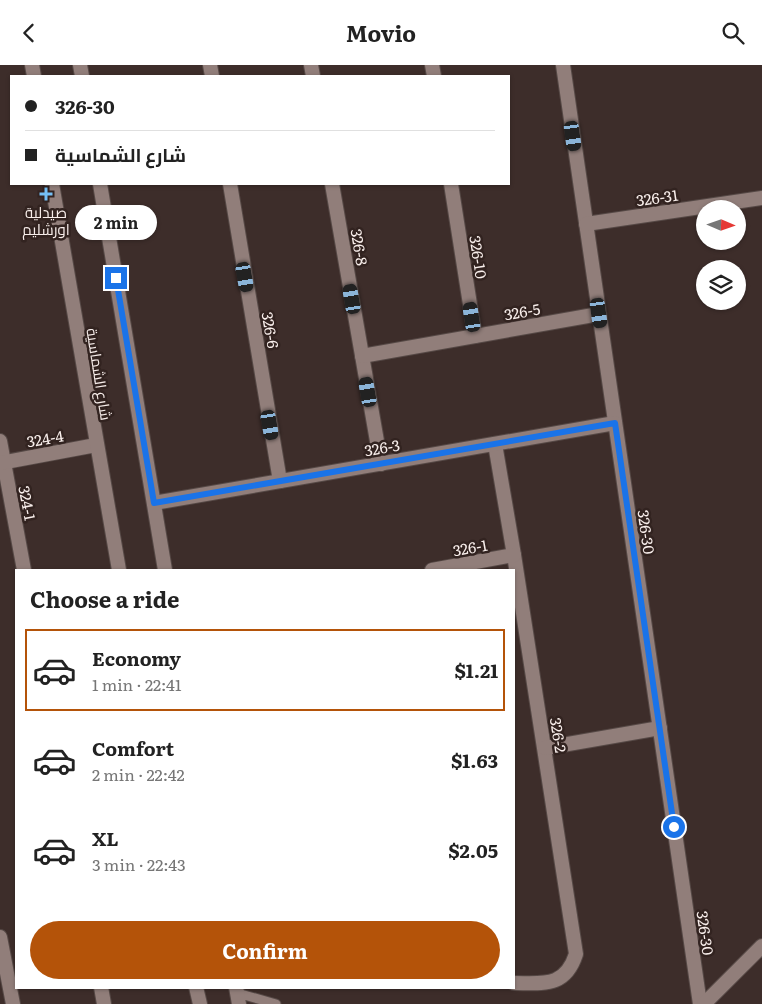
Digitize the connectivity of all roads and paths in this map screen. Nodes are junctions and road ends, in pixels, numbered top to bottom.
1 (563, 65) edge
2 (52, 185) edge
3 (100, 185) edge
4 (230, 185) edge
5 (332, 185) edge
6 (451, 185) edge
7 (762, 198) edge
8 (586, 224) junction
9 (599, 313) junction
10 (476, 336) junction
11 (362, 356) junction
12 (615, 423) junction
13 (0, 441) edge
14 (495, 444) junction
15 (96, 445) junction
16 (2, 463) edge
17 (381, 464) junction
18 (280, 481) junction
19 (154, 503) junction
20 (514, 555) junction
21 (24, 569) edge
22 (119, 569) edge
23 (165, 569) edge
24 (437, 569) edge
25 (660, 728) junction
26 (544, 749) junction
27 (0, 937) edge
28 (762, 946) edge
29 (515, 983) edge
30 (101, 989) edge
31 (196, 989) edge
32 (237, 995) edge
33 (13, 1004) edge
34 (104, 1004) edge
35 (200, 1004) edge
36 (276, 1004) edge
37 (702, 1004) edge

1 - 8 street, 326-30
2 - 15 street, شارع الشماسية
3 - 19 street, شارع الشماسية
4 - 18 street, 326-6
5 - 11 street, 326-8
6 - 10 street, 326-10
7 - 8 street, 326-31
8 - 9 street, 326-30
9 - 10 street, 326-5
9 - 12 street, 326-30
10 - 11 street, 326-5
11 - 17 street, 326-8
12 - 14 street, 326-3
12 - 25 street, 326-30
13 - 16 street, 324-1
14 - 17 street, 326-3
14 - 20 street, 326-2
15 - 16 street, 324-4
15 - 22 street, شارع الشماسية
16 - 21 street, 324-1
17 - 18 street, 326-3
18 - 19 street, 326-3
19 - 23 street, شارع الشماسية
20 - 24 street, 326-1
20 - 26 street, 326-2
25 - 26 street
25 - 37 street, 326-30
26 - 29 street, 326-2
27 - 33 street
28 - 37 street
30 - 34 street
31 - 35 street
32 - 36 lane

